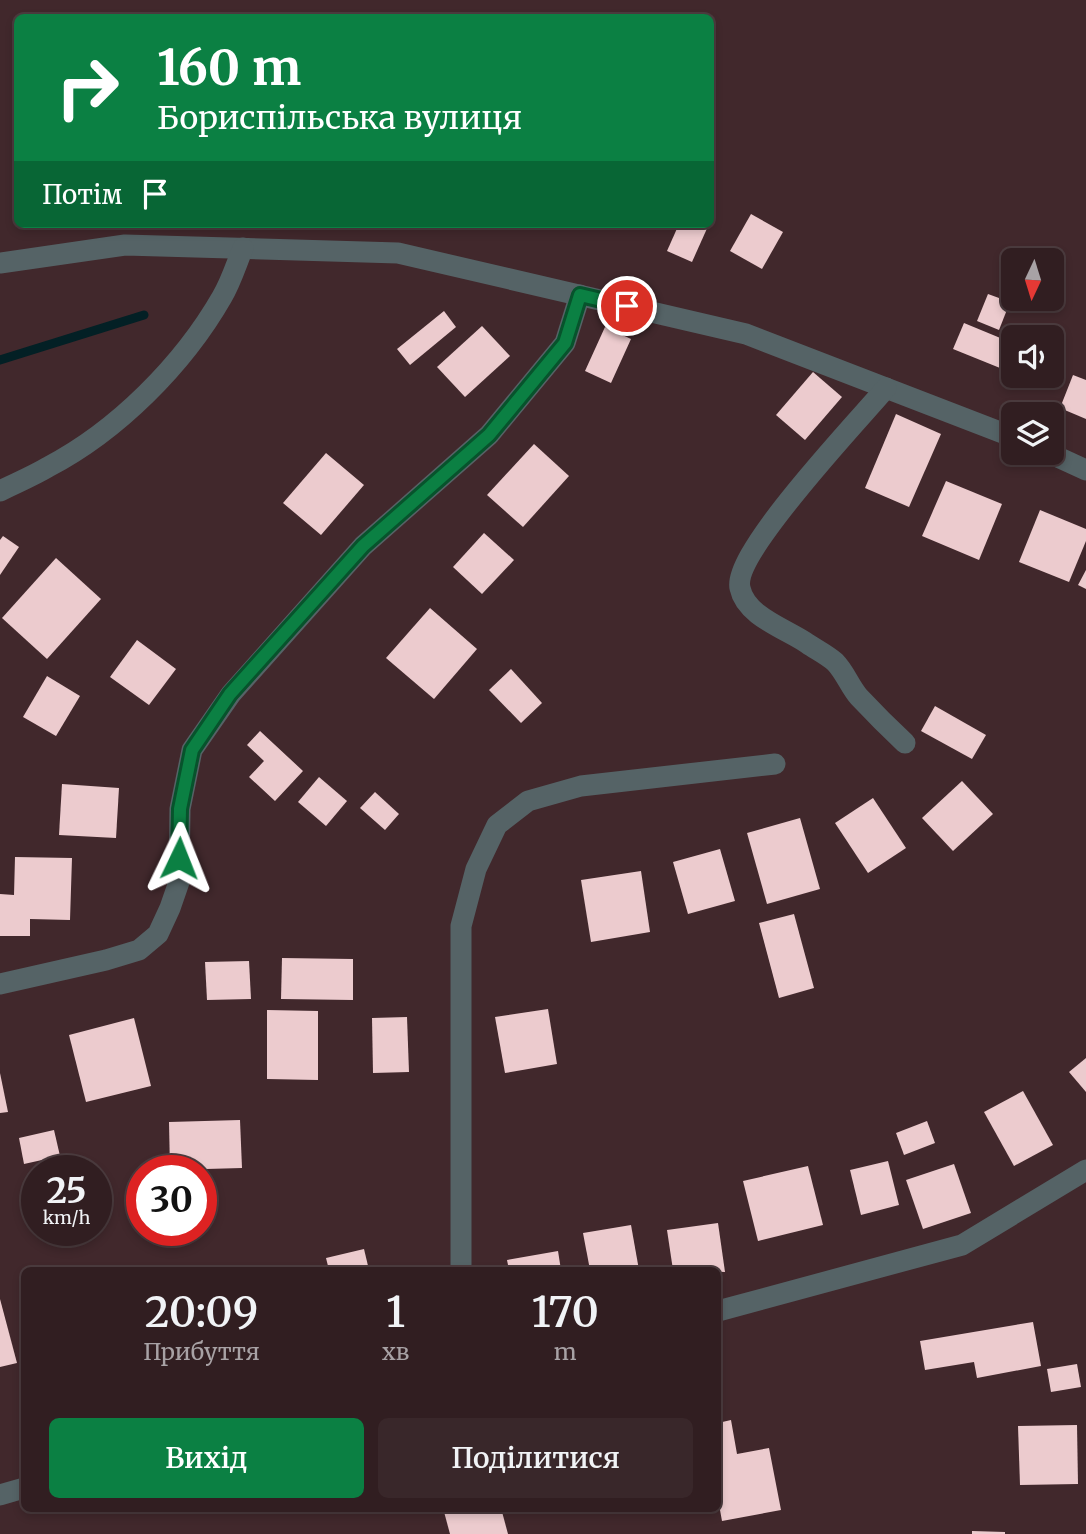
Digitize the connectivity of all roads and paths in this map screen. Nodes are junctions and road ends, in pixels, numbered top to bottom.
1 (243, 248) junction
2 (0, 263) edge
3 (580, 295) junction
4 (886, 388) junction
5 (1001, 432) edge
6 (1064, 460) edge
7 (1086, 471) edge
8 (0, 491) edge
9 (905, 743) dead end
10 (775, 764) dead end
11 (0, 984) edge
12 (1086, 1170) edge
13 (461, 1267) edge
14 (721, 1310) edge
15 (21, 1489) edge
16 (0, 1495) edge

1 - 2 street
1 - 3 street
1 - 8 street
3 - 4 street
3 - 11 street
4 - 5 street
4 - 9 street
6 - 7 street
10 - 13 street
12 - 14 street
15 - 16 street

